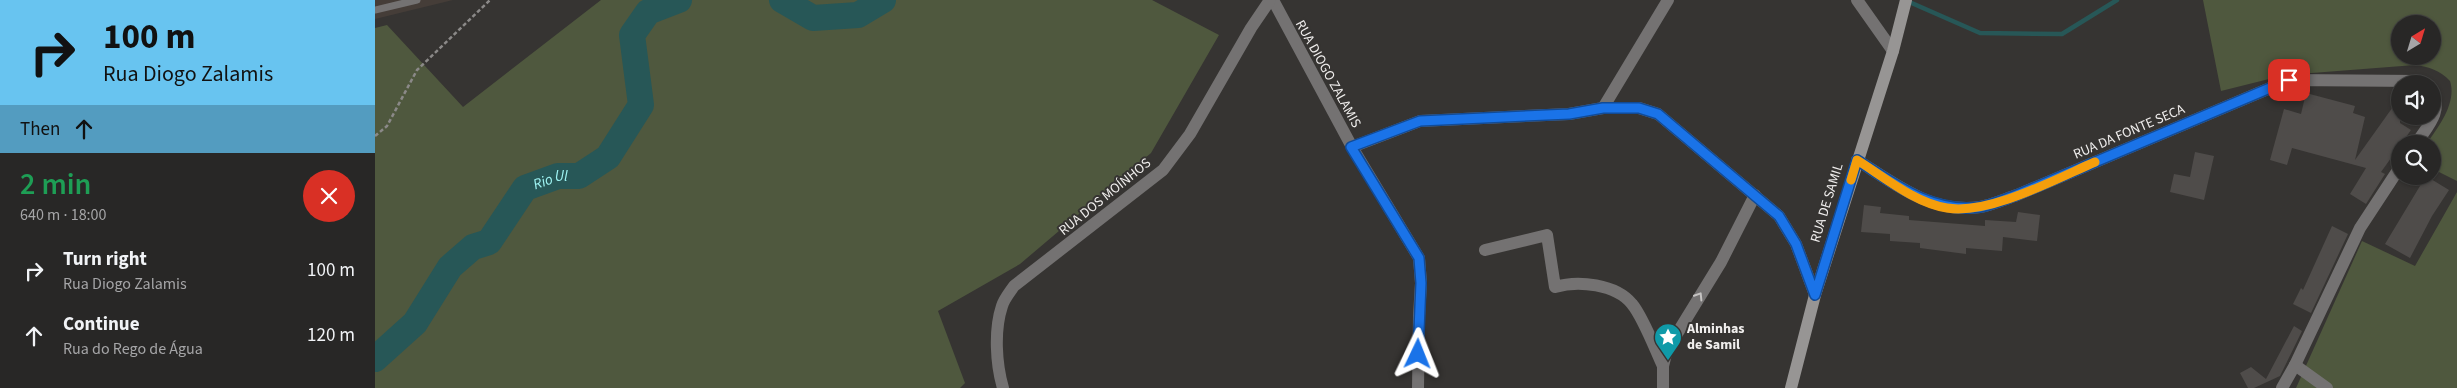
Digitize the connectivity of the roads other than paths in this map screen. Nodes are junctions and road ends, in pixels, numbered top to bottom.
1 (417, 0) edge
2 (1271, 0) edge
3 (1669, 0) edge
4 (1857, 0) edge
5 (1906, 0) edge
6 (375, 10) edge
7 (1893, 51) junction
8 (2391, 81) edge
9 (1603, 108) junction
10 (1351, 147) junction
11 (1857, 160) junction
12 (2391, 181) edge
13 (1755, 195) junction
14 (1485, 250) dead end
15 (1815, 295) junction
16 (2295, 365) junction
17 (1663, 366) junction
18 (1003, 388) edge
19 (1418, 388) edge
20 (1663, 388) edge
21 (1791, 388) edge
22 (2282, 388) edge
23 (2327, 388) edge

1 - 6 lane
2 - 10 street, RUA DIOGO ZALAMIS
2 - 18 street, RUA DOS MOÍNHOS
3 - 9 street
4 - 7 street
5 - 7 street, RUA DE SAMIL
7 - 11 street, RUA DE SAMIL
8 - 11 street, RUA DA FONTE SECA
9 - 10 street, RUA DIOGO ZALAMIS
9 - 13 street, RUA DIOGO ZALAMIS
10 - 19 street
11 - 15 street, RUA DE SAMIL
12 - 16 street
13 - 15 street, RUA DIOGO ZALAMIS
17 -> 13 street
14 - 17 street
15 - 21 street, RUA DE SAMIL
16 - 22 street
16 - 23 street
17 - 20 street

